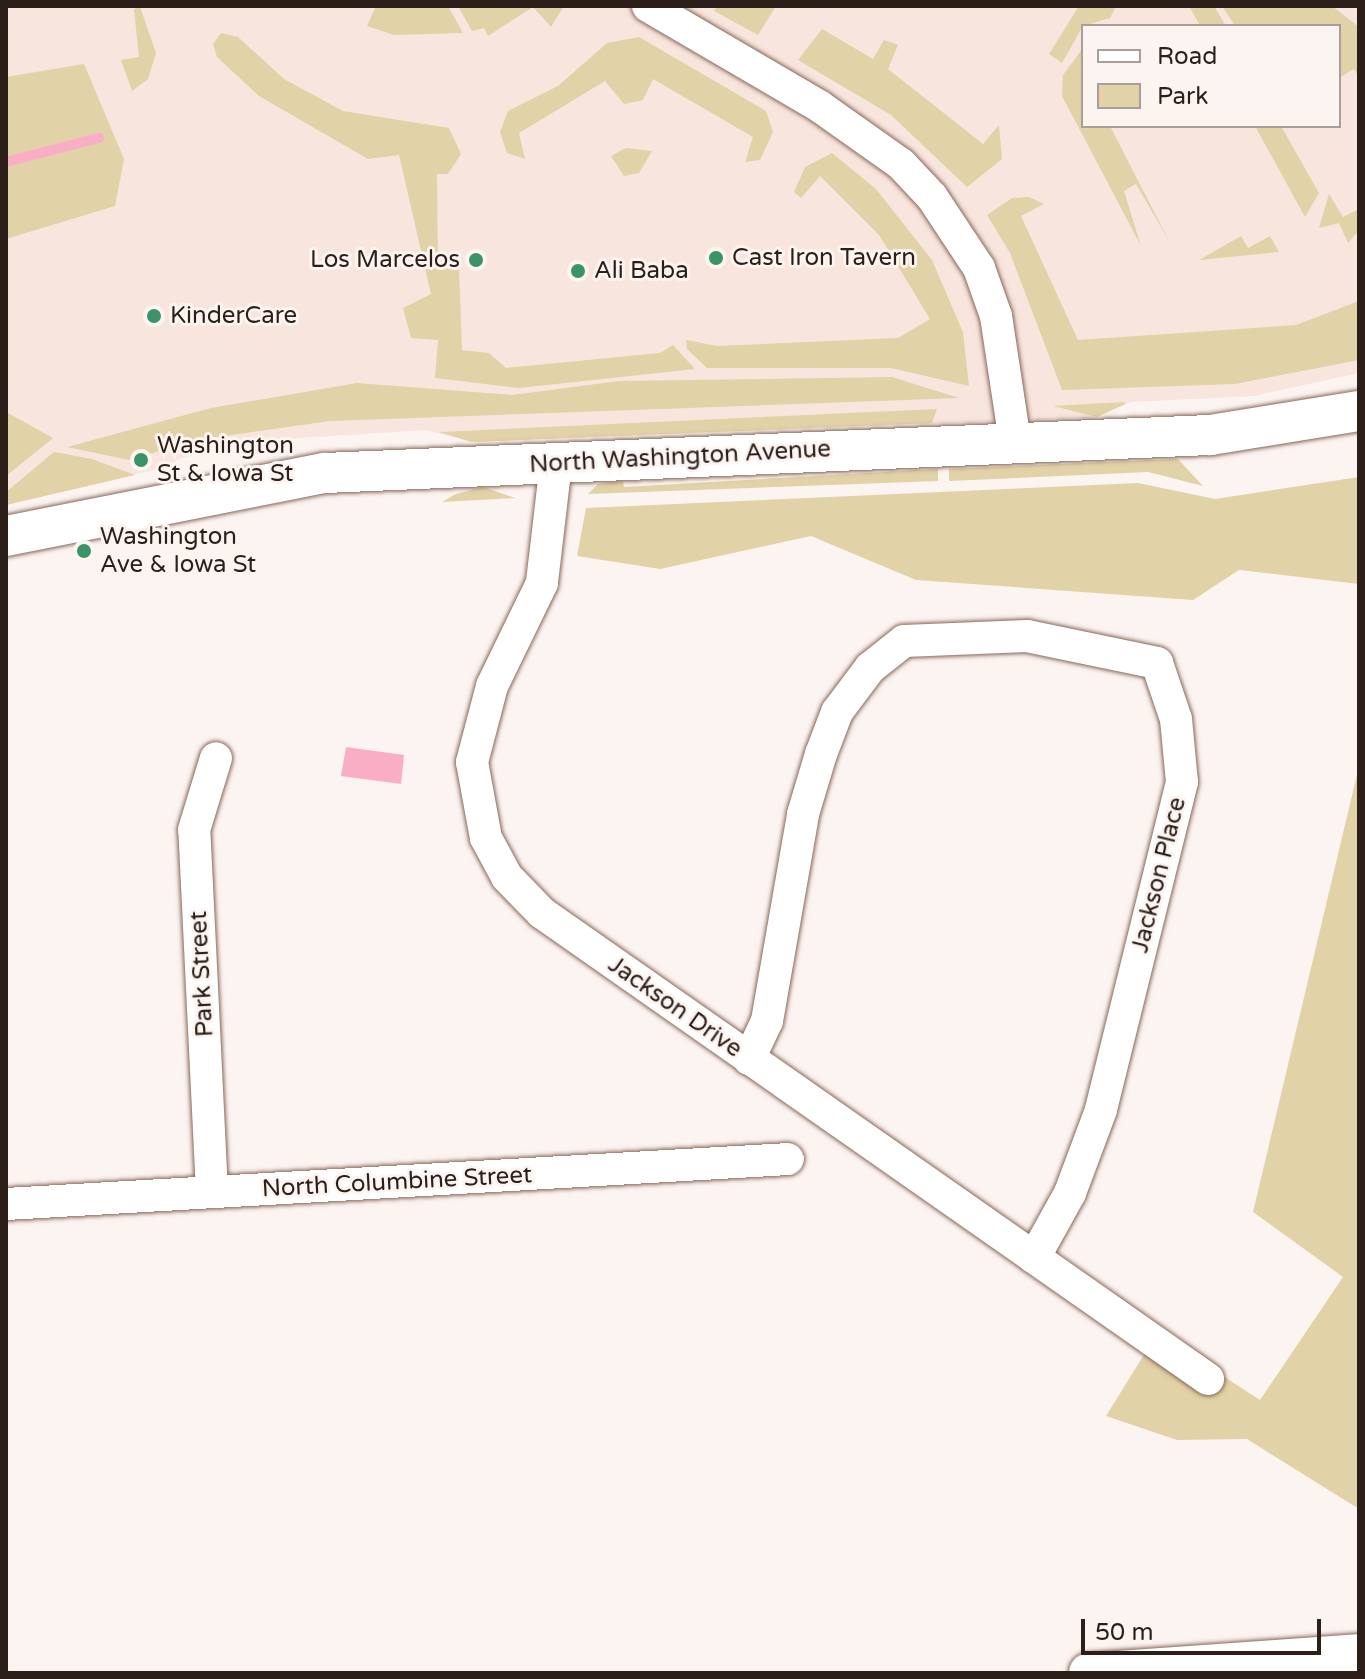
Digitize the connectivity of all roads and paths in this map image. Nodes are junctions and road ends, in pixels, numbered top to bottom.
1 (648, 6) edge
2 (1359, 411) edge
3 (1015, 441) junction
4 (556, 463) junction
5 (6, 536) edge
6 (216, 758) dead end
7 (749, 1059) junction
8 (788, 1159) dead end
9 (212, 1192) junction
10 (6, 1204) edge
11 (1034, 1258) junction
12 (1208, 1379) dead end
13 (1359, 1654) edge
14 (1089, 1673) edge

1 - 3 street
2 - 3 street, North Washington Avenue
3 - 4 street, North Washington Avenue
4 - 5 street, North Washington Avenue
4 - 7 street, Jackson Drive
6 - 9 street, Park Street
7 - 11 street, Jackson Drive
7 - 11 street, Jackson Place
8 - 9 street, North Columbine Street
9 - 10 street, North Columbine Street
11 - 12 street, Jackson Drive
13 - 14 street

